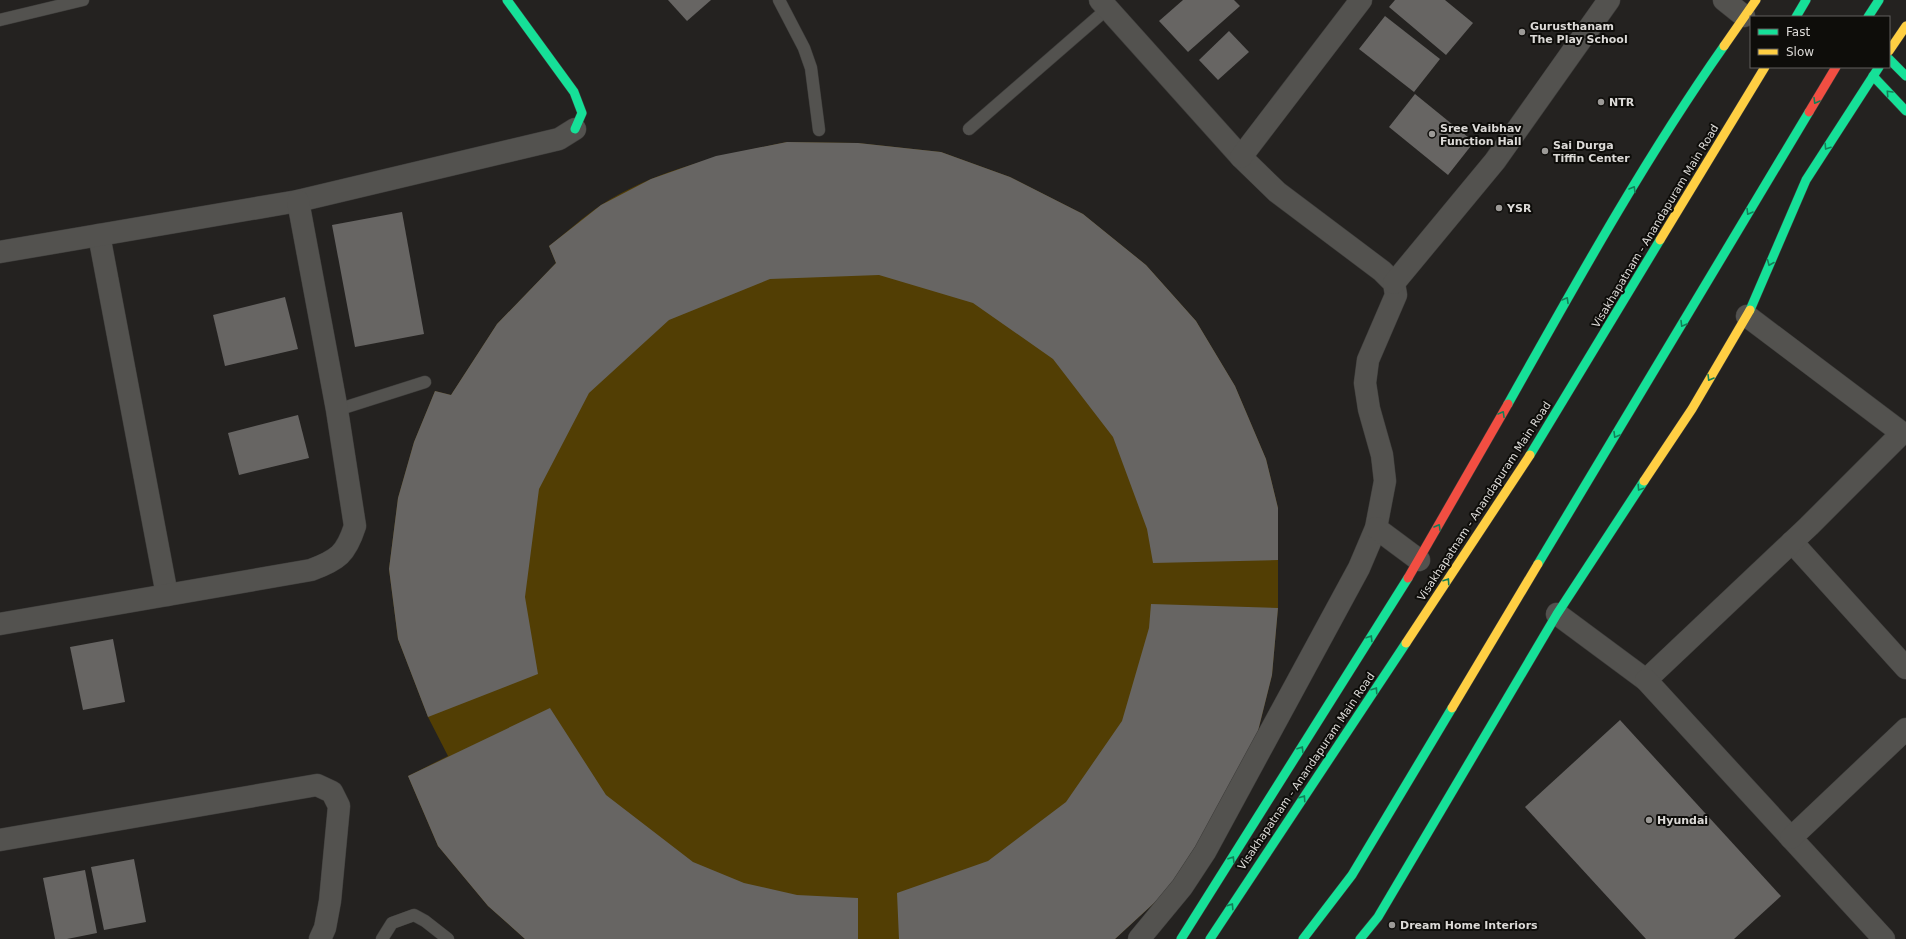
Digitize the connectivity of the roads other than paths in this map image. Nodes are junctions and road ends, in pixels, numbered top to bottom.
1 (83, 0) edge
2 (507, 0) edge
3 (779, 0) edge
4 (1361, 0) edge
5 (1609, 0) edge
6 (1724, 0) edge
7 (1806, 0) edge
8 (1879, 0) edge
9 (1104, 5) edge
10 (1750, 8) edge
11 (1797, 16) edge
12 (1869, 16) edge
13 (0, 20) edge
14 (1906, 26) edge
15 (1890, 50) edge
16 (1890, 60) edge
17 (1764, 68) edge
18 (1835, 68) edge
19 (1878, 68) edge
20 (1873, 76) junction
21 (1906, 76) edge
22 (1906, 111) edge
23 (969, 129) dead end
24 (575, 130) joint
25 (819, 130) dead end
26 (1241, 157) junction
27 (298, 200) junction
28 (99, 235) junction
29 (0, 252) edge
30 (1394, 283) junction
31 (1748, 316) junction
32 (425, 382) dead end
33 (336, 410) junction
34 (1376, 528) junction
35 (1792, 542) junction
36 (1419, 560) junction
37 (167, 595) junction
38 (1557, 614) junction
39 (0, 624) edge
40 (1906, 668) edge
41 (1646, 680) junction
42 (1906, 729) edge
43 (1791, 838) junction
44 (0, 840) edge
45 (320, 939) edge
46 (382, 939) edge
47 (448, 939) edge
48 (1139, 939) edge
49 (1181, 939) edge
50 (1210, 939) edge
51 (1303, 939) edge
52 (1360, 939) edge
53 (1884, 939) edge

1 - 13 lane
2 - 24 street
3 - 25 lane
4 - 26 street
5 - 30 street
6 - 10 street
7 - 11 street
8 - 12 street
9 - 23 lane
9 - 26 street
36 -> 10 street
14 - 15 street
16 - 21 street
50 -> 17 street, Visakhapatnam - Anandapuram Main Road
18 -> 51 street
19 - 20 street
22 -> 20 street
20 -> 31 street
24 - 27 street
26 - 30 street
27 - 28 street
27 - 33 street
28 - 29 street
28 - 37 street
30 - 34 street
31 - 35 street
31 -> 38 street
32 - 33 lane
33 - 37 street
34 - 36 street
34 - 48 street
35 - 40 street
35 - 41 street
49 -> 36 street
37 - 39 street
38 - 41 street
38 - 52 street
41 - 43 street
42 - 43 street
43 - 53 street
44 - 45 street
46 - 47 lane

